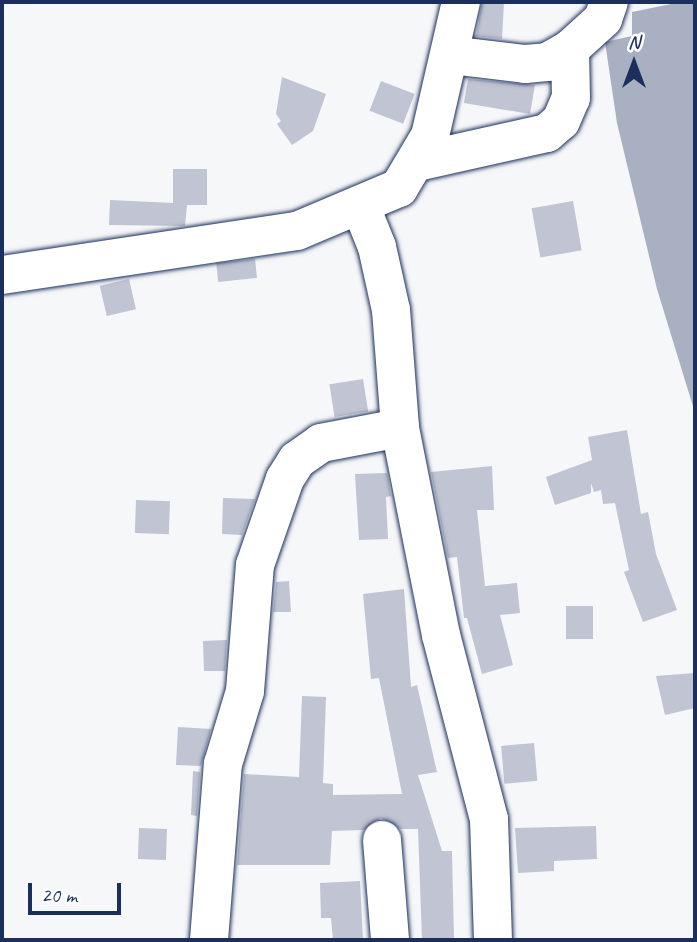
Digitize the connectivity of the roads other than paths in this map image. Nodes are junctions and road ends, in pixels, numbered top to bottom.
1 (461, 2) edge
2 (609, 2) edge
3 (570, 49) junction
4 (450, 55) junction
5 (417, 162) junction
6 (361, 207) junction
7 (2, 275) edge
8 (400, 428) junction
9 (382, 840) dead end
10 (209, 940) edge
11 (390, 940) edge
12 (493, 940) edge

1 - 4 street
2 - 3 street
3 - 4 street
3 - 5 street
4 - 5 street
5 - 6 street
6 - 7 street
6 - 8 street
8 - 10 street
8 - 12 street
9 - 11 street

